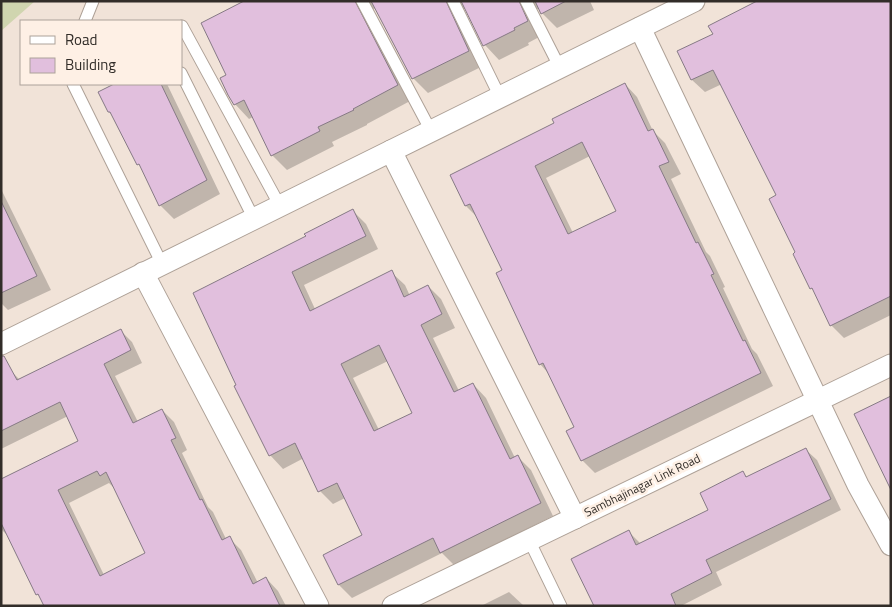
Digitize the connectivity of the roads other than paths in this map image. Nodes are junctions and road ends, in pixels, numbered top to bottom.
1 (93, 1) edge
2 (362, 1) edge
3 (453, 1) edge
4 (526, 1) edge
5 (694, 1) edge
6 (85, 20) edge
7 (182, 26) edge
8 (640, 28) junction
9 (560, 68) junction
10 (182, 74) edge
11 (73, 85) edge
12 (500, 97) junction
13 (431, 131) junction
14 (392, 151) junction
15 (280, 206) junction
16 (254, 219) junction
17 (152, 269) junction
18 (1, 344) edge
19 (891, 365) edge
20 (818, 400) junction
21 (575, 518) junction
22 (528, 540) junction
23 (891, 545) edge
24 (318, 606) edge
25 (393, 606) edge
26 (561, 606) edge

1 - 6 lane
2 - 13 lane
3 - 12 lane
4 - 9 lane
5 - 8 street
7 - 15 lane
8 - 9 street
8 - 20 street
9 - 12 street
10 - 16 lane
11 - 17 lane
12 - 13 street
13 - 14 street
14 - 15 street
14 - 21 street
15 - 16 street
16 - 17 street
17 - 18 street
17 - 24 street
19 - 20 street, Sambhajinagar Link Road
20 - 21 street, Sambhajinagar Link Road
20 - 23 street
21 - 22 street, Sambhajinagar Link Road
22 - 25 street, Sambhajinagar Link Road
22 - 26 lane

